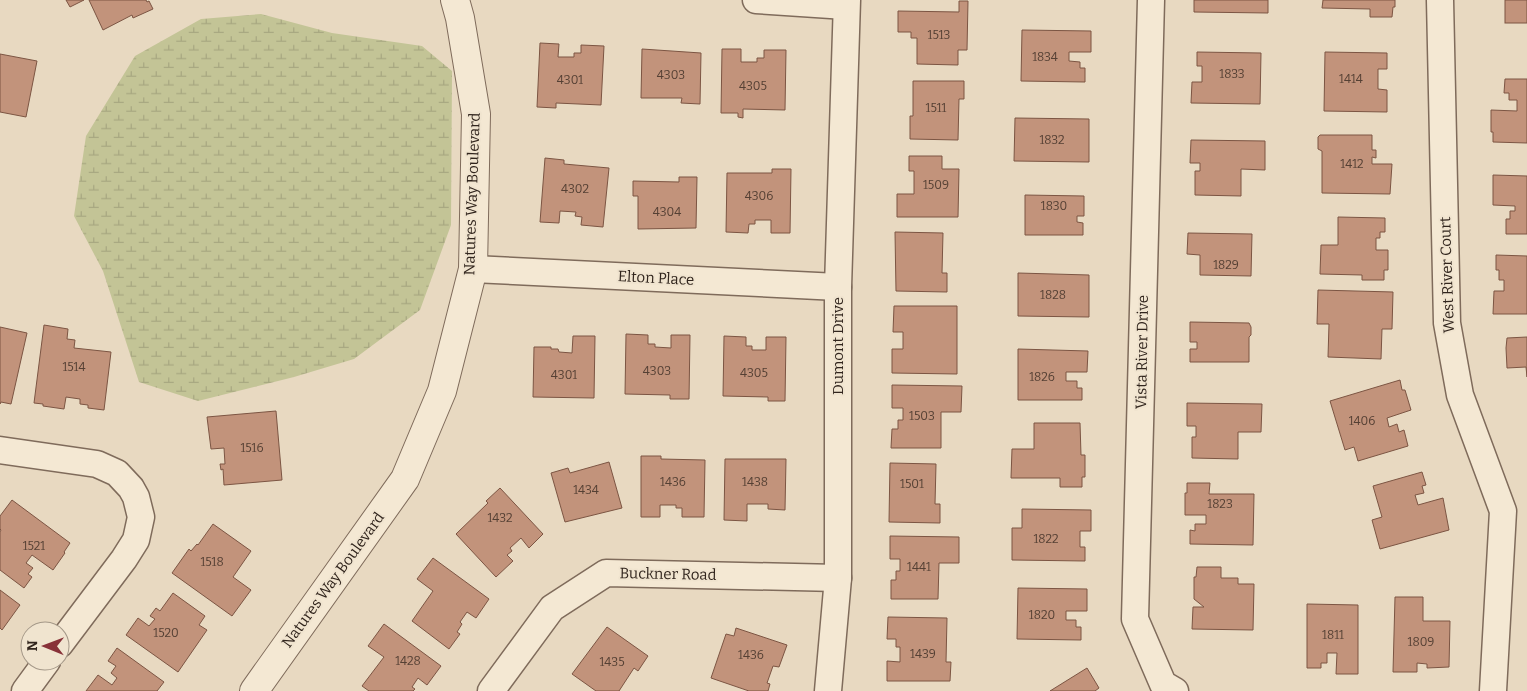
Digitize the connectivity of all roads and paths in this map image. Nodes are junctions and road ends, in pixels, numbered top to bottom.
1 (455, 0) edge
2 (756, 0) edge
3 (1151, 0) edge
4 (1440, 0) edge
5 (846, 3) edge
6 (473, 269) junction
7 (838, 287) junction
8 (0, 450) edge
9 (838, 578) junction
10 (70, 631) edge
11 (40, 671) edge
12 (25, 691) edge
13 (254, 691) edge
14 (492, 691) edge
15 (828, 691) edge
16 (1175, 691) edge
17 (1493, 691) edge

1 - 6 street, Natures Way Boulevard
2 - 5 street
3 - 16 street, Vista River Drive
4 - 17 street, West River Court
5 - 7 street, Dumont Drive
6 - 7 street, Elton Place
6 - 13 street, Natures Way Boulevard
7 - 9 street, Dumont Drive
8 - 10 street
9 - 14 street, Buckner Road
9 - 15 street, Dumont Drive
11 - 12 street

